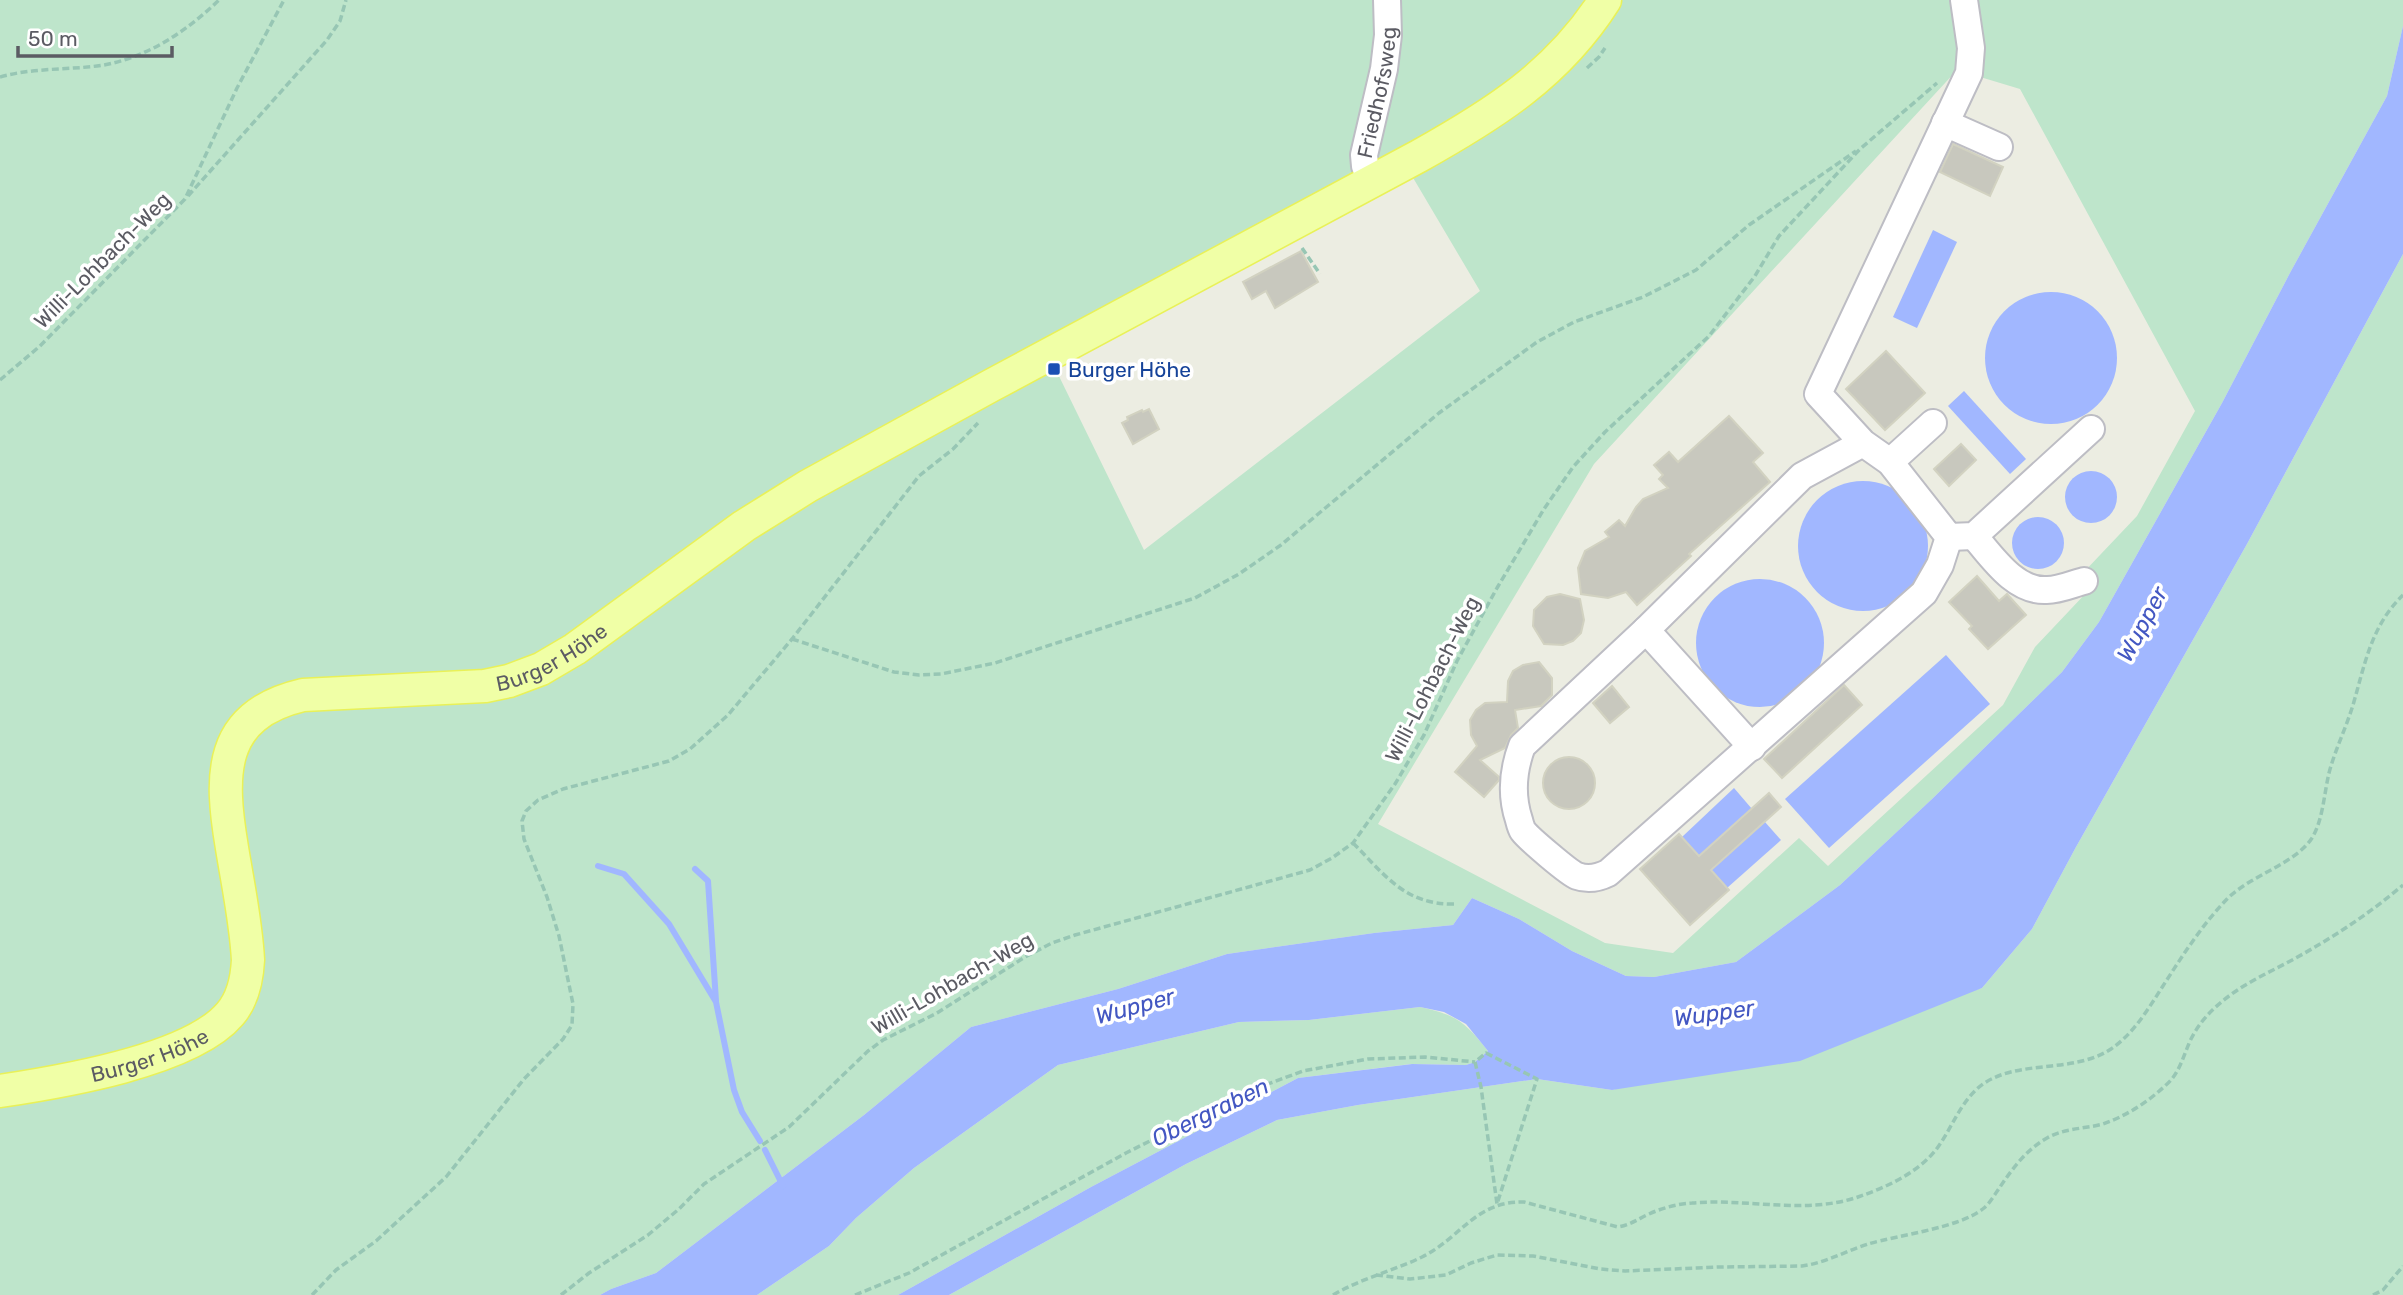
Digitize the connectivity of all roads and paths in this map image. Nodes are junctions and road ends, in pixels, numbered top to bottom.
1 (219, 0) edge
2 (284, 0) edge
3 (346, 0) edge
4 (1387, 0) edge
5 (1605, 0) edge
6 (1964, 0) edge
7 (0, 77) edge
8 (1941, 78) dead end
9 (1945, 123) junction
10 (1999, 147) dead end
11 (1860, 149) junction
12 (1371, 183) junction
13 (185, 199) junction
14 (1296, 240) dead end
15 (1320, 274) dead end
16 (0, 380) edge
17 (973, 395) junction
18 (1933, 423) dead end
19 (2091, 429) dead end
20 (1863, 443) junction
21 (1890, 462) junction
22 (1962, 537) junction
23 (2084, 581) dead end
24 (2403, 595) edge
25 (1646, 630) junction
26 (792, 639) junction
27 (1752, 747) junction
28 (1353, 843) junction
29 (2403, 885) edge
30 (1454, 904) dead end
31 (1475, 1062) junction
32 (0, 1091) edge
33 (1497, 1204) junction
34 (2403, 1266) edge
35 (1374, 1275) junction
36 (312, 1295) edge
37 (561, 1295) edge
38 (855, 1295) edge
39 (1333, 1295) edge
40 (2373, 1295) edge

1 - 7 path
2 - 13 path, Willi-Lohbach-Weg
3 - 13 path
4 - 12 lane, Friedhofsweg
5 - 12 main road, Burger Höhe
6 - 9 lane
8 - 11 path, Willi-Lohbach-Weg
9 - 10 lane
9 - 20 lane
11 - 26 path
11 - 28 path, Willi-Lohbach-Weg
12 - 17 main road, Burger Höhe
13 - 16 path, Willi-Lohbach-Weg
14 - 15 path
17 - 26 path
17 - 32 main road, Burger Höhe
18 - 21 lane
19 - 22 lane
20 - 21 lane
20 - 25 lane
21 - 22 lane
22 - 23 lane
22 - 27 lane
24 - 33 path
25 - 27 lane
25 - 27 lane
26 - 36 path
28 - 30 path
28 - 37 path, Willi-Lohbach-Weg
29 - 35 path
31 - 33 path
31 - 33 path
31 - 38 path
33 - 35 path
34 - 40 path
35 - 39 path

